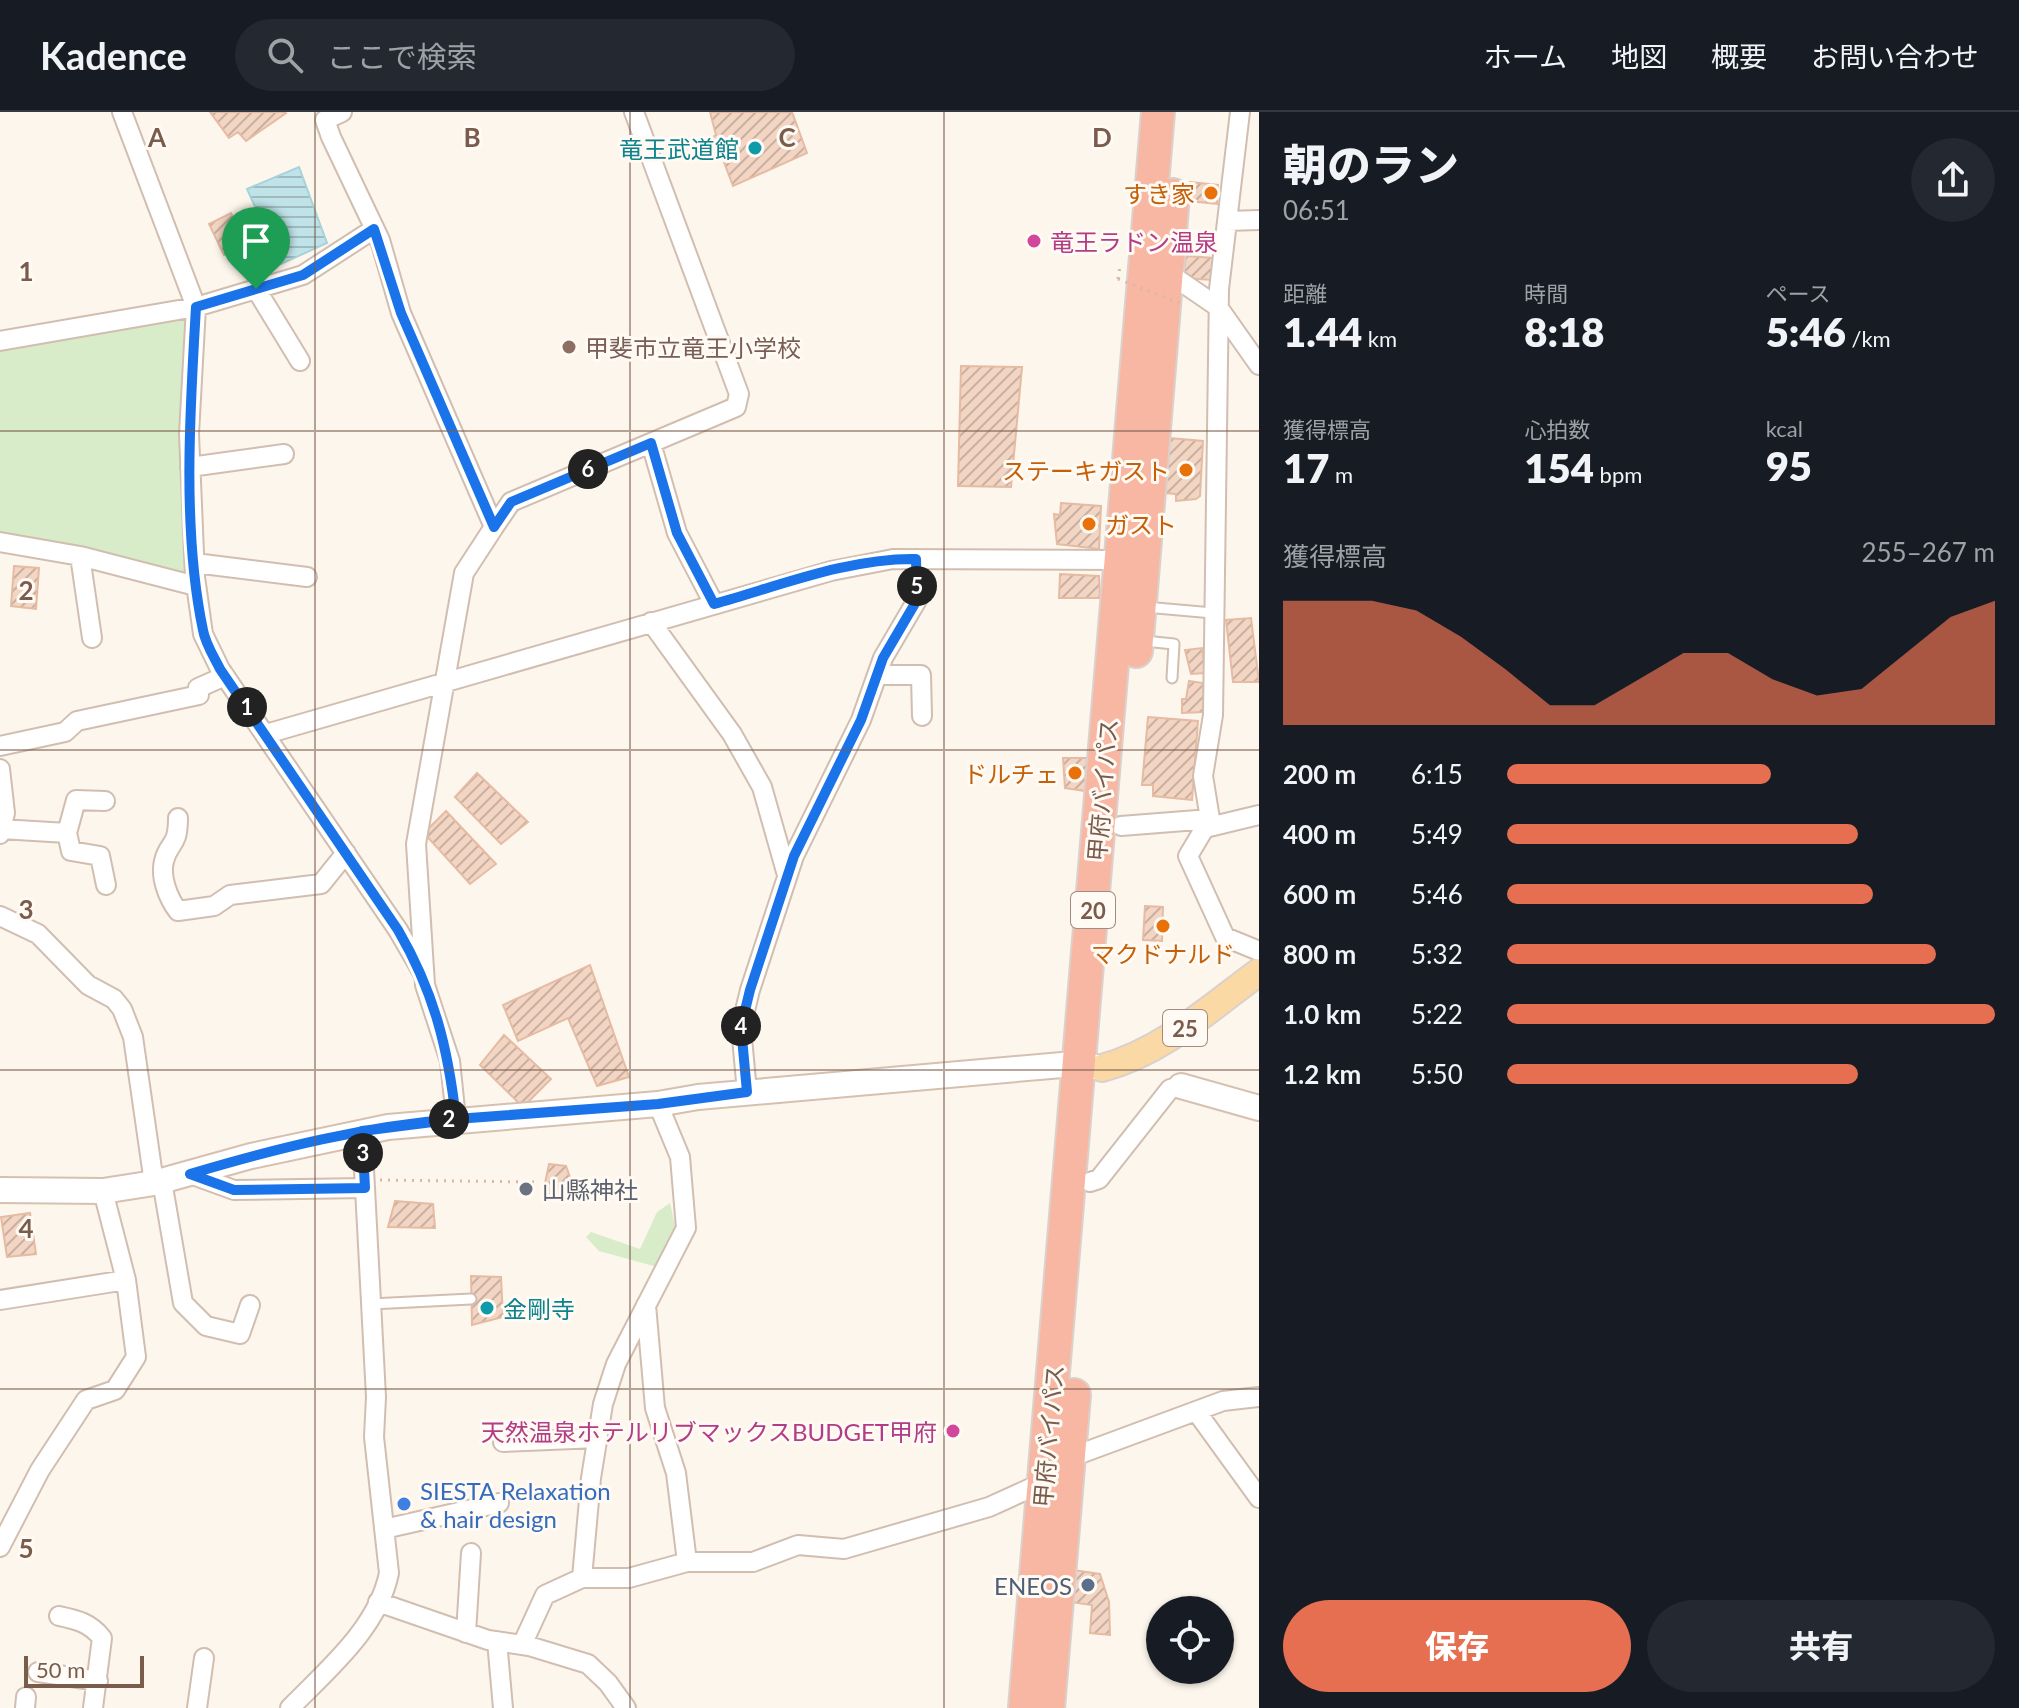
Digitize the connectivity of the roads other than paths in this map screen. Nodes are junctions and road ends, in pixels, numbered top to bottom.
1 (122, 112) edge
2 (342, 112) edge
3 (634, 112) edge
4 (1158, 112) edge
5 (1180, 112) edge
6 (1240, 112) edge
7 (1259, 220) edge
8 (1227, 221) junction
9 (374, 229) junction
10 (1167, 272) junction
11 (256, 289) junction
12 (196, 307) junction
13 (1218, 307) junction
14 (0, 341) edge
15 (300, 361) dead end
16 (1259, 365) edge
17 (651, 443) junction
18 (284, 454) dead end
19 (190, 467) junction
20 (494, 527) junction
21 (0, 542) edge
22 (80, 556) junction
23 (916, 559) junction
24 (1121, 560) junction
25 (195, 563) junction
26 (307, 577) dead end
27 (196, 586) junction
28 (714, 604) junction
29 (1140, 607) junction
30 (1213, 613) junction
31 (651, 622) junction
32 (92, 638) dead end
33 (1137, 640) junction
34 (877, 675) junction
35 (225, 676) junction
36 (1172, 678) dead end
37 (445, 683) junction
38 (922, 716) dead end
39 (266, 734) junction
40 (0, 746) edge
41 (0, 769) edge
42 (105, 801) dead end
43 (1259, 815) edge
44 (178, 818) dead end
45 (1208, 824) junction
46 (1121, 826) junction
47 (1, 831) edge
48 (67, 833) junction
49 (346, 853) junction
50 (787, 875) junction
51 (106, 885) dead end
52 (0, 916) edge
53 (1259, 951) edge
54 (1259, 972) edge
55 (424, 975) junction
56 (1091, 1067) junction
57 (1181, 1086) joint
58 (747, 1092) junction
59 (658, 1104) junction
60 (1259, 1108) edge
61 (456, 1119) junction
62 (362, 1131) junction
63 (190, 1174) junction
64 (158, 1182) junction
65 (1090, 1182) junction
66 (365, 1184) junction
67 (0, 1190) edge
68 (103, 1191) junction
69 (126, 1280) junction
70 (471, 1299) dead end
71 (0, 1300) edge
72 (371, 1304) junction
73 (250, 1305) dead end
74 (646, 1305) junction
75 (1259, 1397) edge
76 (1196, 1411) junction
77 (598, 1438) junction
78 (503, 1442) dead end
79 (1069, 1458) junction
80 (1044, 1482) junction
81 (1259, 1498) edge
82 (499, 1503) dead end
83 (384, 1529) junction
84 (0, 1547) edge
85 (471, 1553) dead end
86 (687, 1562) junction
87 (582, 1578) junction
88 (378, 1602) junction
89 (59, 1616) dead end
90 (466, 1633) junction
91 (497, 1641) junction
92 (522, 1645) junction
93 (204, 1658) dead end
94 (38, 1672) dead end
95 (98, 1681) junction
96 (93, 1708) edge
97 (197, 1708) edge
98 (290, 1708) edge
99 (503, 1708) edge
100 (626, 1708) edge
101 (1025, 1708) edge
102 (1048, 1708) edge

1 - 12 street
2 - 9 street
3 - 17 street
4 - 24 highway, 甲府バイパス / 20
5 - 10 highway, 甲府バイパス / 20
6 - 8 street
7 - 8 street
8 - 13 street
9 - 11 street
9 - 20 street
10 - 13 street
10 - 29 highway, 甲府バイパス / 20
11 - 12 street
11 - 15 street
12 - 14 street
12 - 19 street
13 - 16 street
13 - 30 street
17 - 20 street
17 - 28 street
18 - 19 street
19 - 25 street
20 - 37 street
21 - 22 street
22 - 27 street
22 - 32 street
23 - 24 street
23 - 28 street
23 - 34 street
24 - 56 highway, 甲府バイパス / 20
25 - 26 street
25 - 27 street
27 - 35 street
28 - 31 street
29 - 30 lane
29 - 33 highway, 甲府バイパス / 20
30 - 45 street
31 - 37 street
31 - 50 street
33 - 36 lane
33 - 46 highway, 甲府バイパス / 20
34 - 38 street
34 - 50 street
35 - 39 street
35 - 40 street
37 - 39 street
37 - 55 street
39 - 49 street
41 - 47 street
42 - 48 street
43 - 45 street
44 - 49 street
45 - 46 street
45 - 53 street
46 - 56 highway, 甲府バイパス / 20
47 - 48 street
48 - 51 street
49 - 55 street
50 - 58 street
52 - 64 street
54 - 56 main road, 25
55 - 61 street
56 - 58 street
56 - 65 highway, 甲府バイパス / 20
56 - 80 highway, 甲府バイパス / 20
57 - 60 street
57 - 65 street
58 - 59 street
59 - 61 street
59 - 74 street
61 - 62 street
62 - 63 street
62 - 66 street
63 - 64 street
63 - 66 street
64 - 68 street
64 - 73 street
65 - 79 highway, 甲府バイパス / 20
66 - 72 street
67 - 68 street
68 - 69 street
69 - 71 street
69 - 84 street
70 - 72 lane
72 - 83 street
74 - 77 street
74 - 86 street
75 - 76 street
76 - 79 street
76 - 81 street
77 - 78 street
77 - 87 street
79 - 102 highway, 甲府バイパス / 20
80 - 86 street
80 - 101 highway, 甲府バイパス / 20
82 - 83 street
83 - 88 street
85 - 90 street
86 - 87 street
87 - 92 street
88 - 90 street
88 - 98 street
89 - 95 street
90 - 91 street
91 - 92 street
91 - 99 street
92 - 100 street
93 - 97 street
94 - 95 street
95 - 96 street

